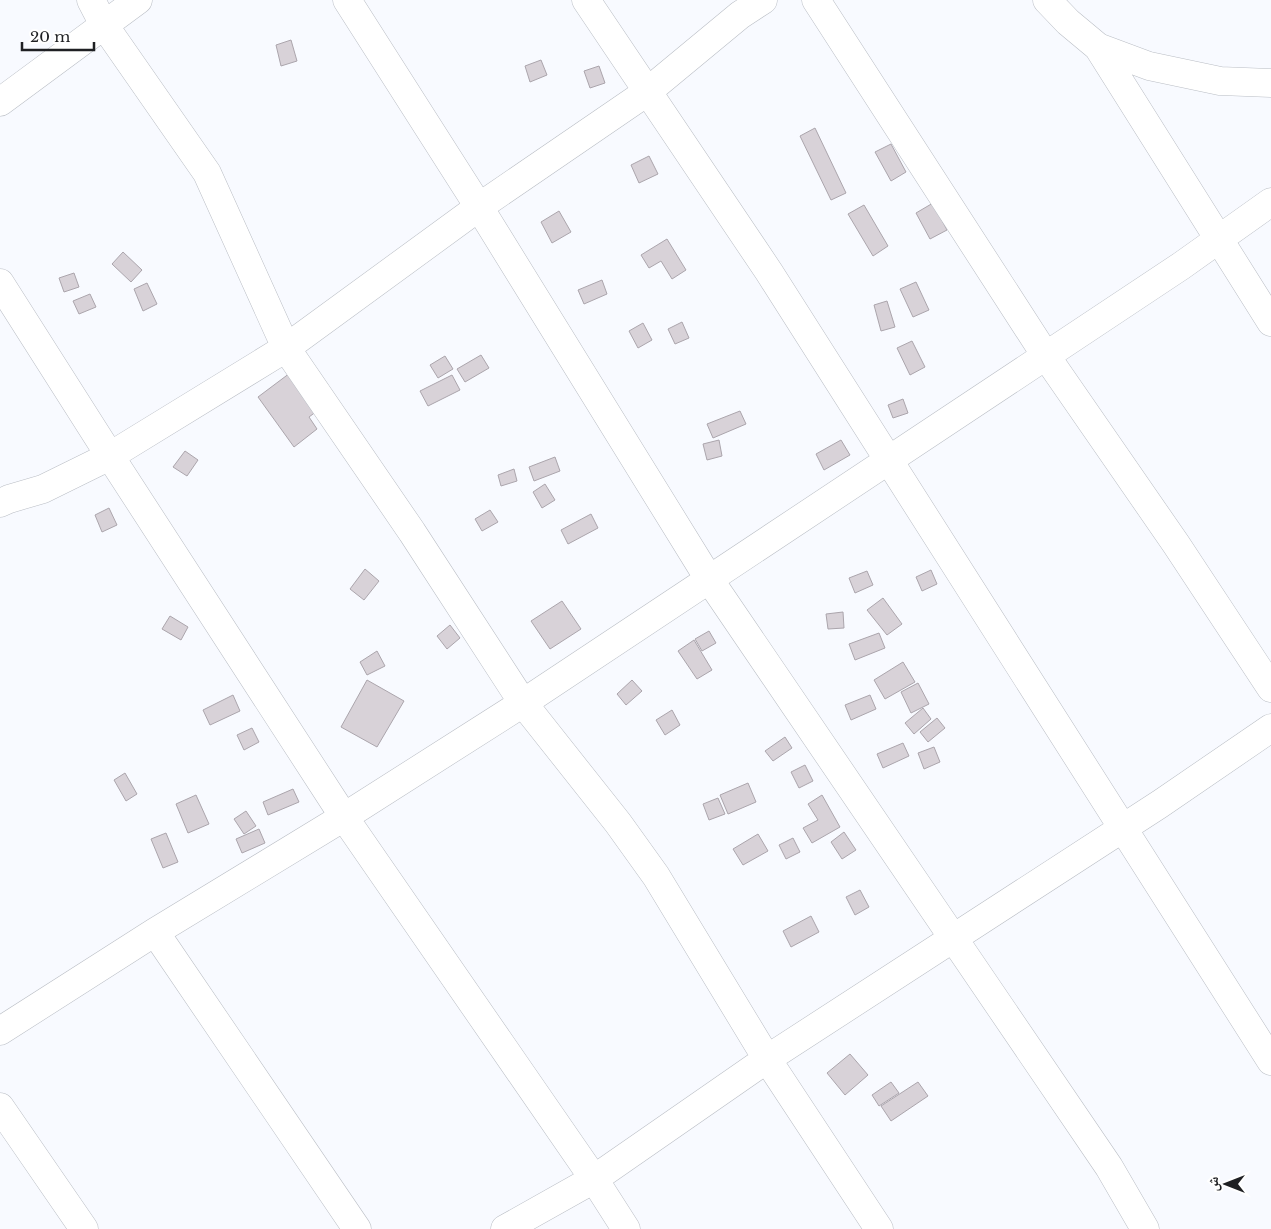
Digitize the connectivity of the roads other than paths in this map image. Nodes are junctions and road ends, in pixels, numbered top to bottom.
1 (91, 0) edge
2 (138, 0) edge
3 (347, 0) edge
4 (586, 0) edge
5 (763, 0) edge
6 (816, 0) edge
7 (1047, 0) edge
8 (104, 25) junction
9 (1098, 47) junction
10 (1271, 83) edge
11 (647, 92) junction
12 (0, 102) edge
13 (1271, 202) edge
14 (479, 207) junction
15 (1218, 240) junction
16 (0, 283) edge
17 (1271, 322) edge
18 (286, 348) junction
19 (1046, 356) junction
20 (110, 456) junction
21 (889, 459) junction
22 (0, 503) edge
23 (709, 579) junction
24 (1271, 688) edge
25 (524, 703) junction
26 (1271, 728) edge
27 (344, 817) junction
28 (1122, 828) junction
29 (155, 932) junction
30 (953, 937) junction
31 (0, 1031) edge
32 (767, 1059) junction
33 (1271, 1061) edge
34 (0, 1107) edge
35 (594, 1179) junction
36 (84, 1229) edge
37 (357, 1229) edge
38 (505, 1229) edge
39 (626, 1229) edge
40 (879, 1229) edge
41 (1145, 1229) edge

1 - 8 street
2 - 8 street
3 - 14 street
4 - 11 street
5 - 11 street
6 - 19 street
7 - 9 street
8 - 12 street
8 - 18 street
9 - 10 street
9 - 15 street
11 - 14 street
11 - 21 street
13 - 15 street
14 - 18 street
14 - 23 street
15 - 17 street
15 - 19 street
16 - 20 street
18 - 20 street
18 - 25 street
19 - 21 street
19 - 24 street
20 - 22 street
20 - 27 street
21 - 23 street
21 - 28 street
23 - 25 street
23 - 30 street
25 - 27 street
25 - 32 street
26 - 28 street
27 - 29 street
27 - 35 street
28 - 30 street
28 - 33 street
29 - 31 street
29 - 37 street
30 - 32 street
30 - 41 street
32 - 35 street
32 - 40 street
34 - 36 street
35 - 38 street
35 - 39 street

